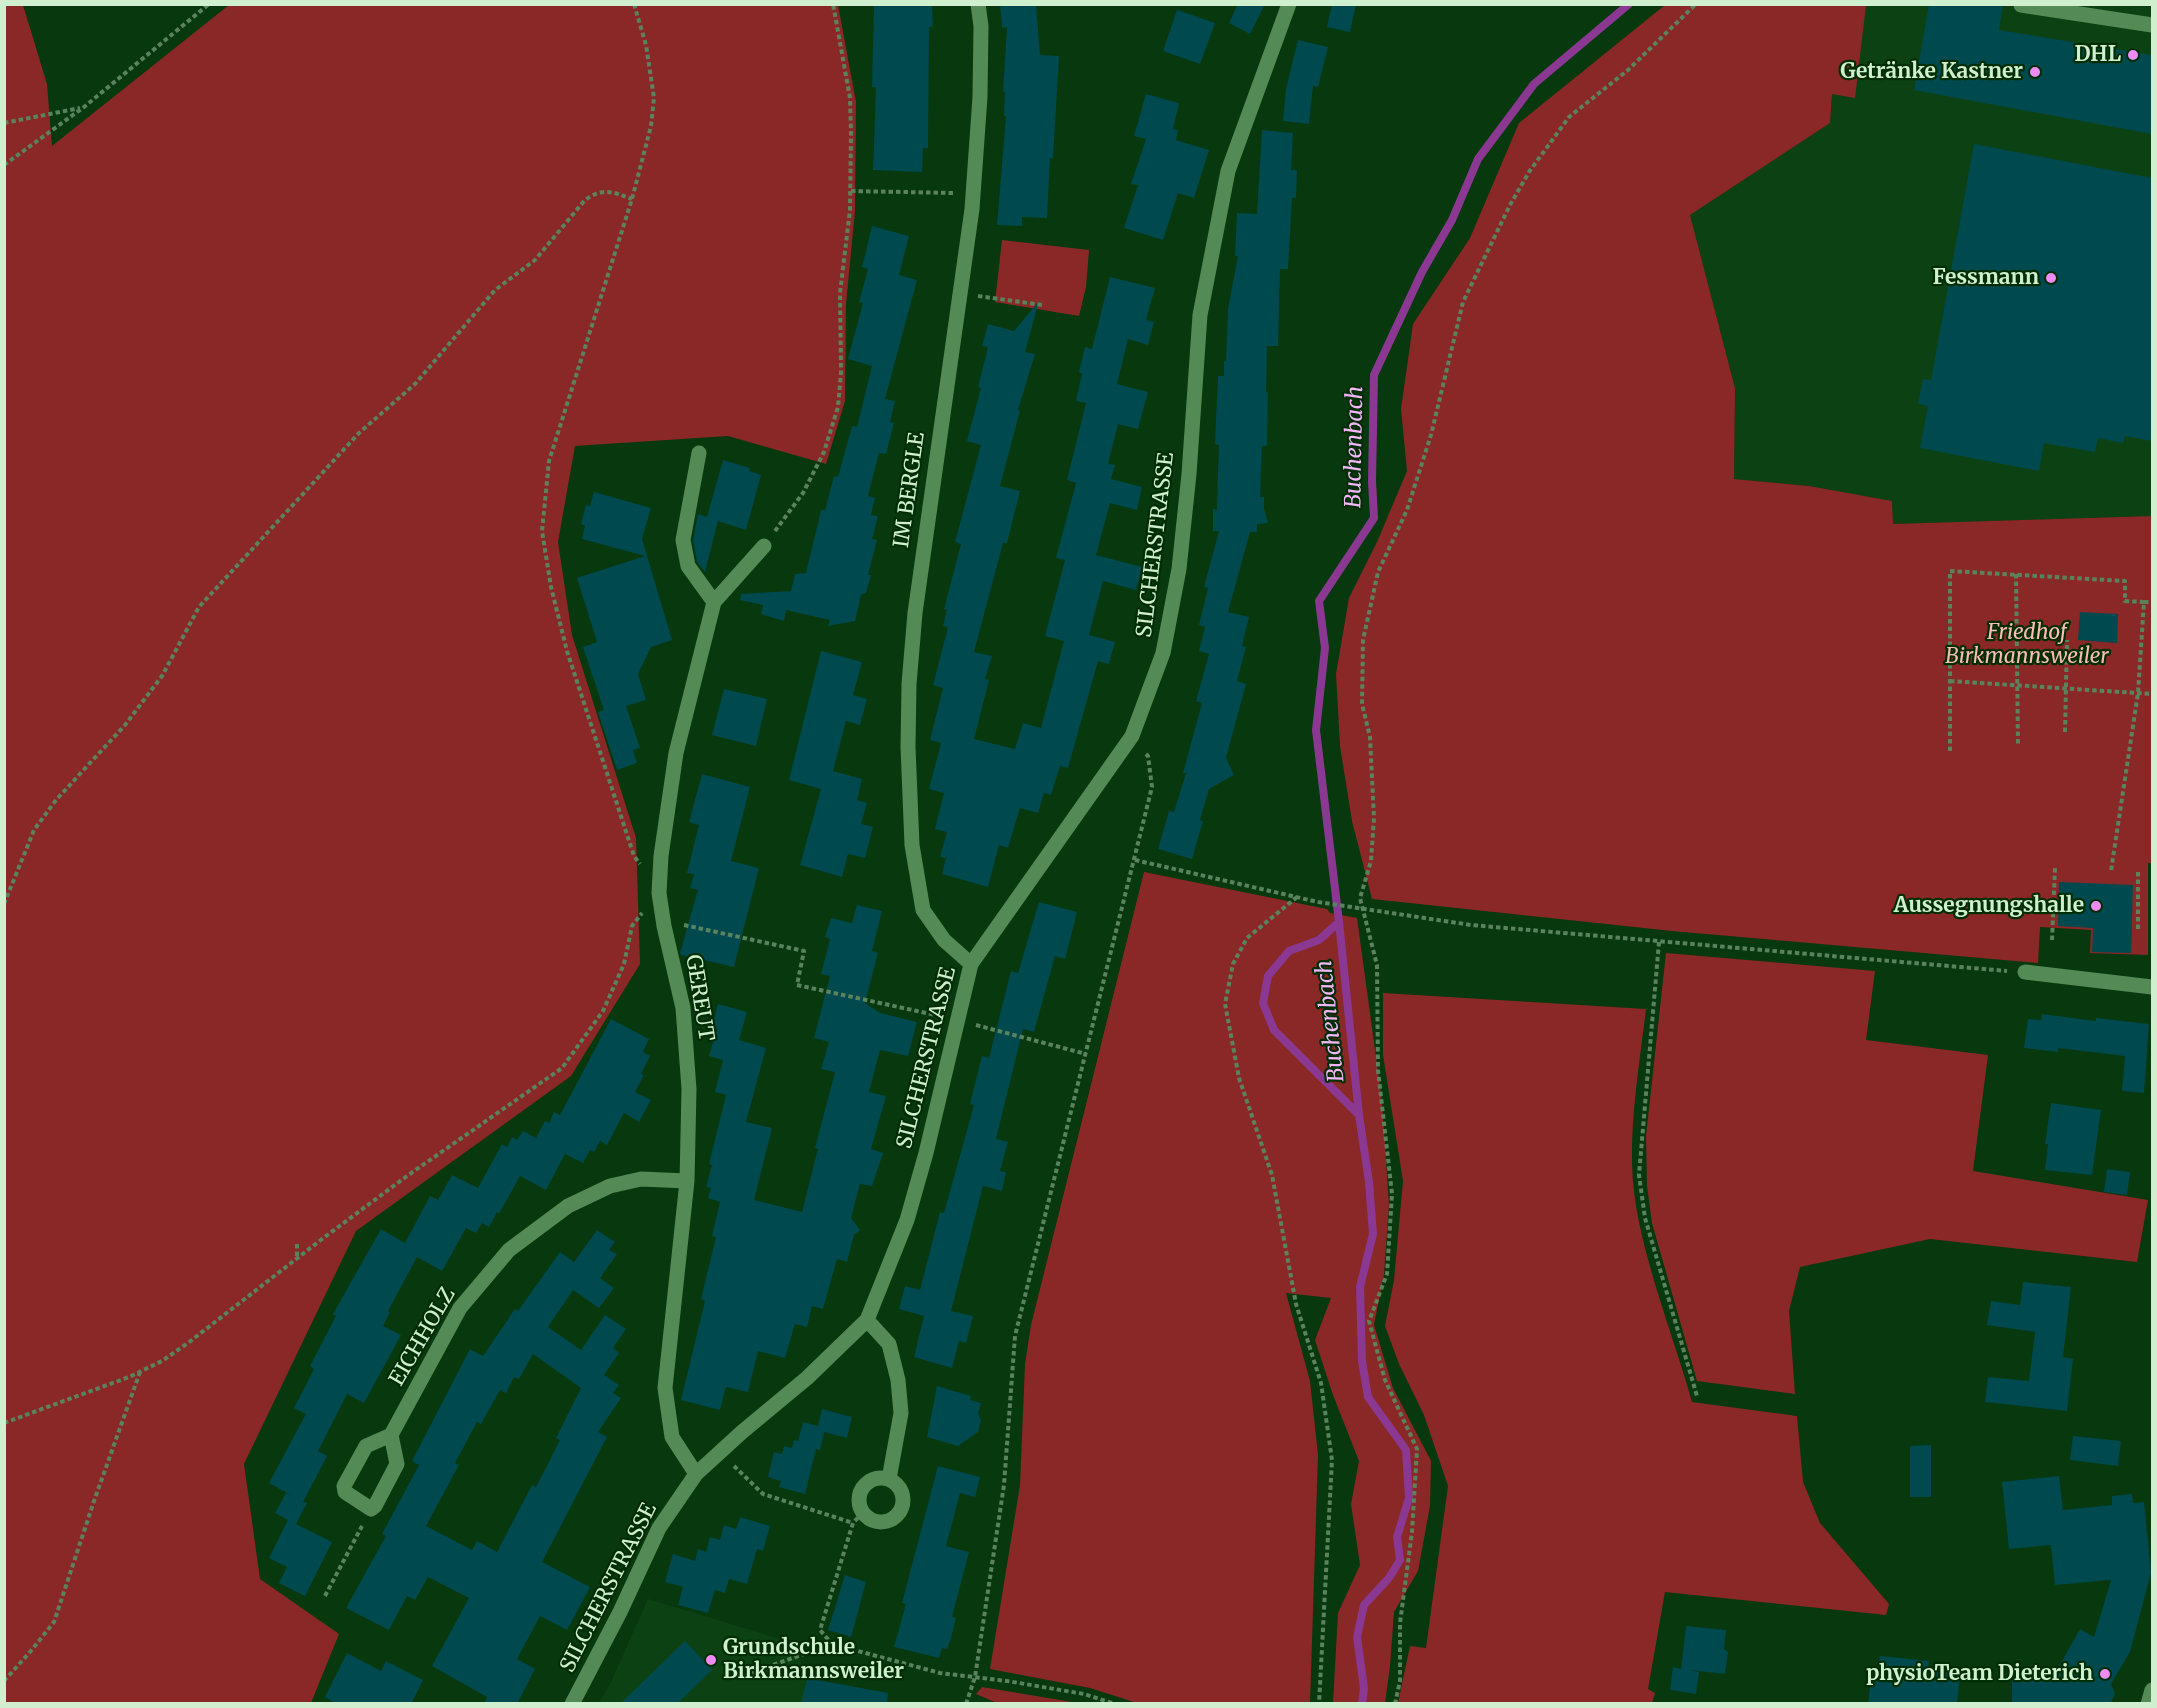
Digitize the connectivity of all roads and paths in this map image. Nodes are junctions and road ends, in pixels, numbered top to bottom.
1 (209, 4) edge
2 (634, 4) edge
3 (833, 4) edge
4 (978, 4) edge
5 (1289, 4) edge
6 (1696, 4) edge
7 (2021, 5) edge
8 (2152, 25) edge
9 (84, 107) junction
10 (4, 123) edge
11 (4, 165) edge
12 (851, 190) junction
13 (973, 194) junction
14 (632, 199) junction
15 (959, 293) junction
16 (1042, 305) dead end
17 (699, 453) dead end
18 (764, 546) joint
19 (2016, 574) junction
20 (2144, 602) junction
21 (2152, 602) edge
22 (714, 603) junction
23 (2067, 639) dead end
24 (1950, 681) junction
25 (2017, 685) junction
26 (2067, 688) junction
27 (2139, 693) junction
28 (2152, 694) edge
29 (2065, 732) dead end
30 (1132, 736) junction
31 (2018, 745) dead end
32 (1950, 752) dead end
33 (1135, 861) junction
34 (2055, 868) dead end
35 (2111, 872) dead end
36 (2138, 872) dead end
37 (659, 892) junction
38 (1297, 897) junction
39 (4, 904) edge
40 (1362, 909) junction
41 (663, 921) junction
42 (2138, 929) dead end
43 (2052, 940) dead end
44 (1659, 942) junction
45 (971, 964) junction
46 (2025, 972) joint
47 (2152, 987) edge
48 (958, 1020) junction
49 (1086, 1054) junction
50 (687, 1181) junction
51 (297, 1244) dead end
52 (297, 1258) junction
53 (867, 1320) junction
54 (141, 1371) junction
55 (1696, 1396) dead end
56 (4, 1423) edge
57 (391, 1434) junction
58 (719, 1452) junction
59 (696, 1474) junction
60 (889, 1479) junction
61 (371, 1509) junction
62 (858, 1518) junction
63 (325, 1596) dead end
64 (832, 1644) junction
65 (745, 1675) dead end
66 (975, 1677) junction
67 (4, 1681) edge
68 (2152, 1690) edge
69 (244, 1704) edge
70 (251, 1704) edge
71 (572, 1704) edge
72 (966, 1704) edge
73 (1115, 1704) edge
74 (1319, 1704) edge
75 (1395, 1704) edge
76 (2148, 1704) edge

1 - 9 path
2 - 14 path
3 - 12 path
4 - 13 street, IM BERGLE
5 - 30 street, SILCHERSTRASSE
6 - 40 path
7 - 8 street
9 - 10 path
9 - 11 path
12 - 13 path
12 - 18 path
13 - 15 street, IM BERGLE
14 - 37 path
14 - 39 path
15 - 16 path
15 - 45 street, IM BERGLE
17 - 22 street
18 - 22 street, GEREUT
19 - 20 path
19 - 24 path
19 - 25 path
20 - 21 path
20 - 27 path
22 - 37 street, GEREUT
23 - 26 path
24 - 25 path
24 - 32 path
25 - 26 path
25 - 31 path
26 - 27 path
26 - 29 path
27 - 28 path
27 - 35 path
30 - 33 path
30 - 45 street, SILCHERSTRASSE
33 - 38 path
33 - 49 path
34 - 43 path
36 - 42 path
37 - 41 street, GEREUT
37 - 52 path
38 - 40 path
38 - 74 path
40 - 44 path
40 - 75 path
41 - 48 path
41 - 50 street, GEREUT
44 - 46 path
44 - 55 path
45 - 48 street, SILCHERSTRASSE
46 - 47 street
48 - 49 path
48 - 53 street, SILCHERSTRASSE
49 - 66 path
50 - 57 street, EICHHOLZ
50 - 59 street, GEREUT
51 - 52 path
52 - 54 path
53 - 58 street, SILCHERSTRASSE
53 - 60 street
54 - 56 path
54 - 67 path
57 - 61 street
57 - 61 street
58 - 59 street, SILCHERSTRASSE
58 - 62 path
59 - 71 street, SILCHERSTRASSE
60 - 62 street
60 - 62 street
61 - 63 path
62 - 64 path
64 - 65 path
64 - 66 path
66 - 72 path
66 - 73 path
68 - 76 street
69 - 70 path

